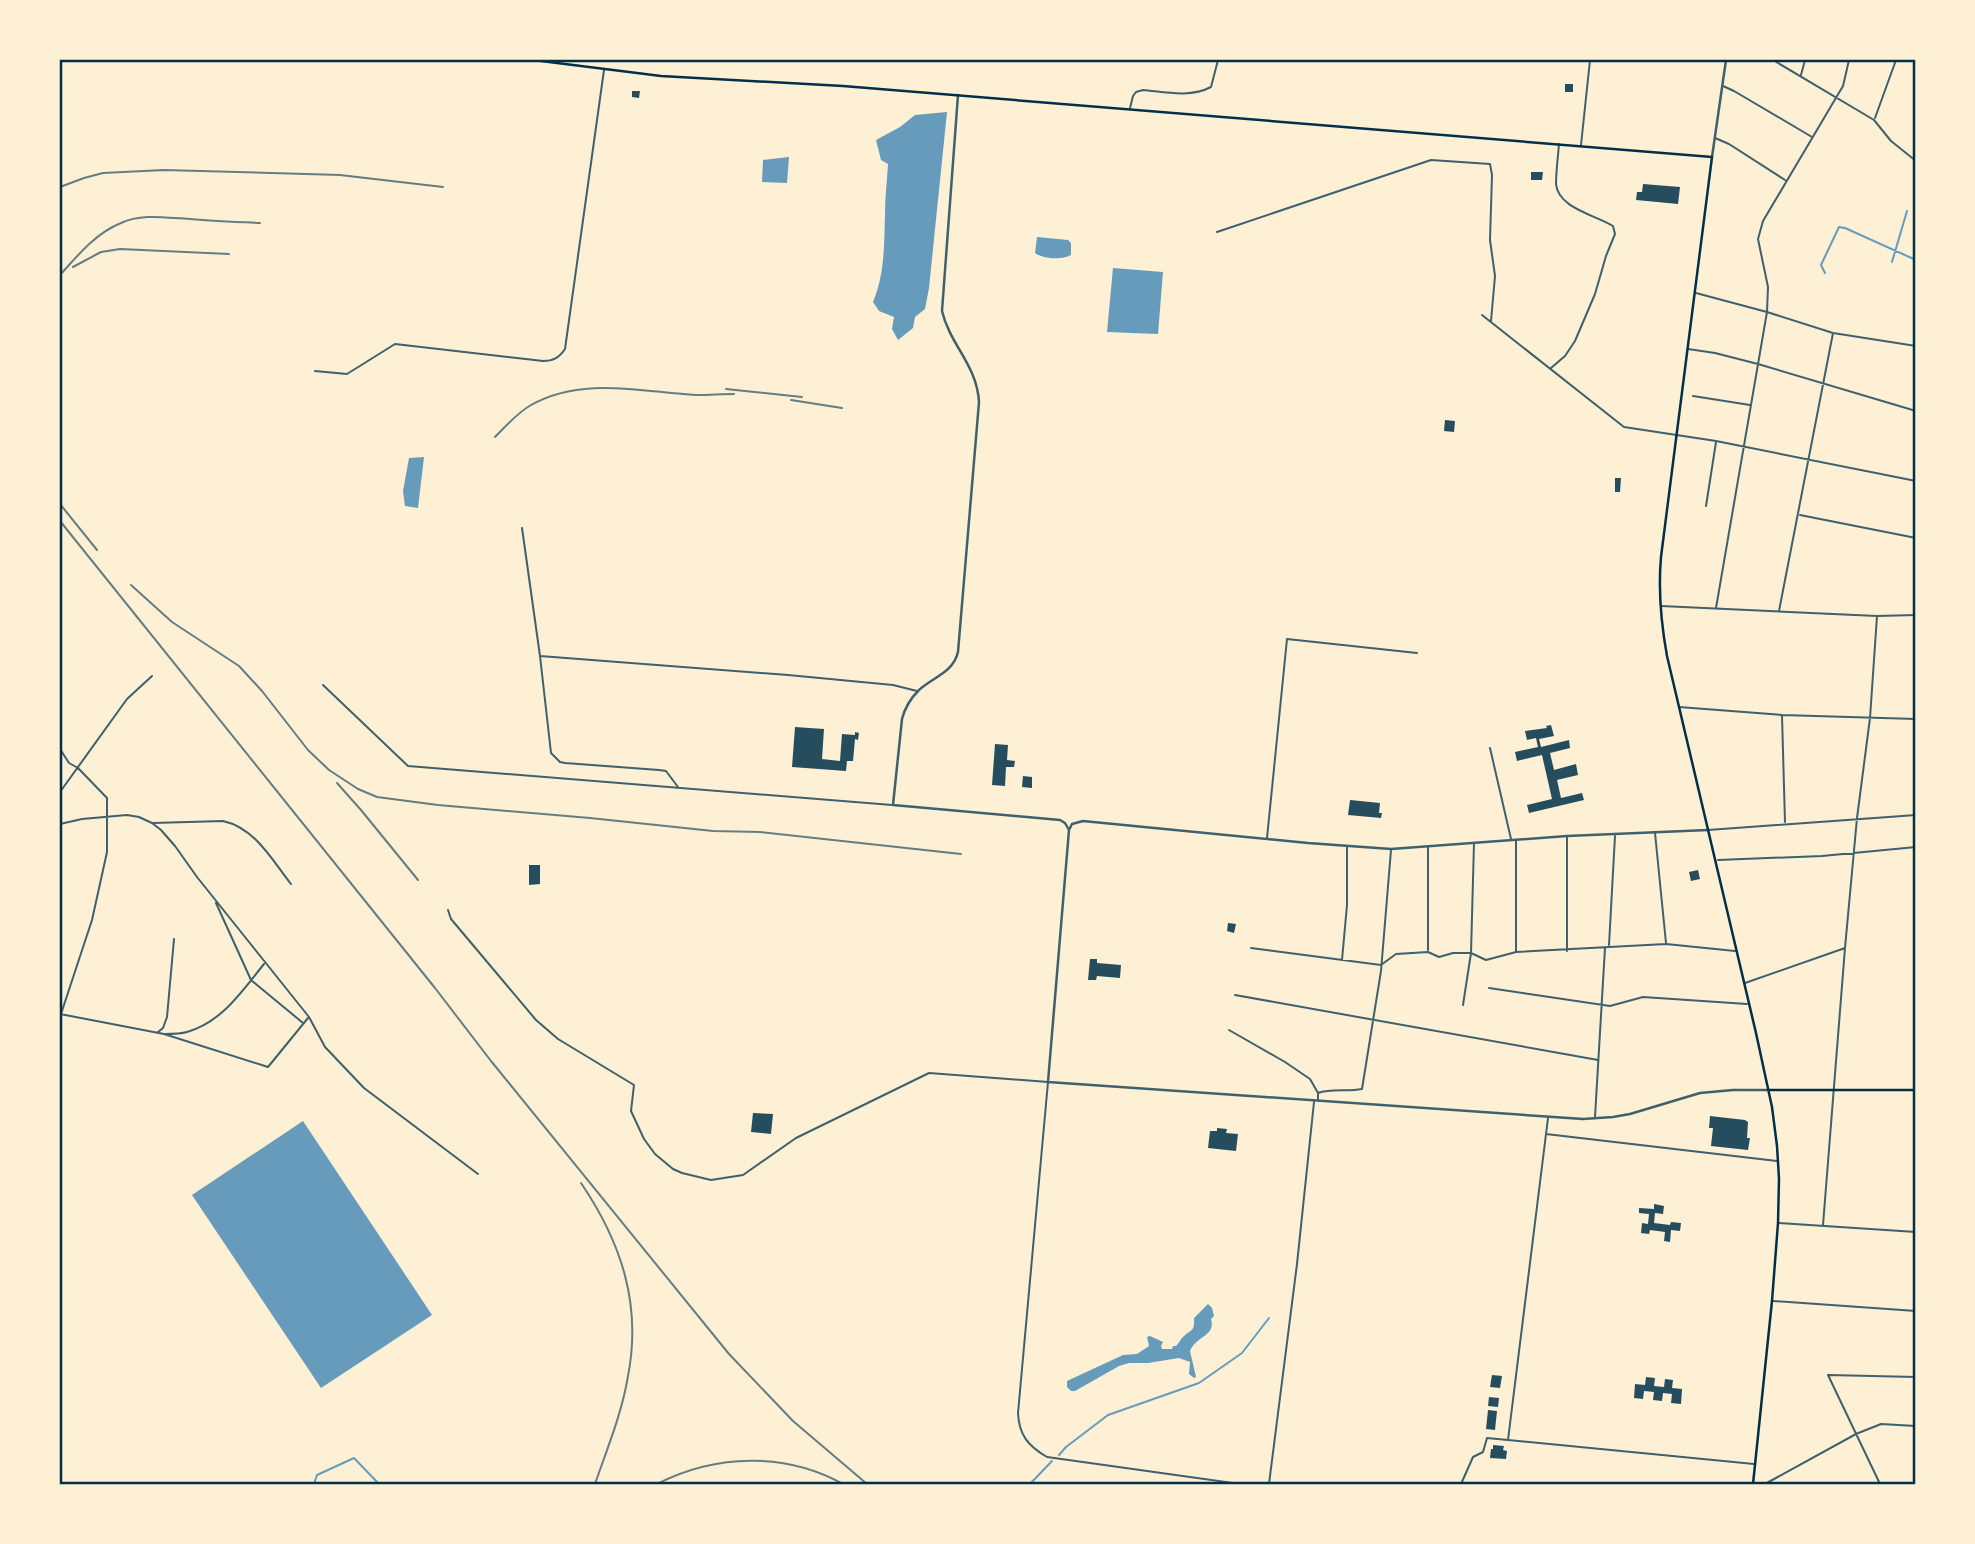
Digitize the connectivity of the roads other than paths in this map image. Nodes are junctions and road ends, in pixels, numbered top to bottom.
1 (533, 60) edge
2 (1219, 60) edge
3 (1590, 60) edge
4 (1726, 60) edge
5 (1773, 60) edge
6 (1805, 60) edge
7 (1849, 60) edge
8 (1896, 60) edge
9 (604, 69) junction
10 (1801, 76) junction
11 (1723, 86) junction
12 (958, 95) junction
13 (1836, 98) junction
14 (1130, 109) junction
15 (1874, 120) junction
16 (1813, 137) junction
17 (1715, 138) junction
18 (1559, 144) junction
19 (1581, 145) junction
20 (1713, 157) junction
21 (1916, 161) edge
22 (1786, 180) junction
23 (1217, 232) dead end
24 (1695, 293) junction
25 (1768, 312) junction
26 (1482, 315) dead end
27 (1491, 322) junction
28 (1833, 333) junction
29 (1916, 345) edge
30 (1688, 349) junction
31 (1758, 364) junction
32 (1550, 369) junction
33 (315, 372) dead end
34 (1824, 383) junction
35 (1693, 396) dead end
36 (1751, 405) junction
37 (1916, 411) edge
38 (1677, 434) junction
39 (1716, 441) junction
40 (1743, 446) junction
41 (1809, 461) junction
42 (1916, 481) edge
43 (1706, 506) dead end
44 (1799, 515) junction
45 (522, 528) dead end
46 (1916, 538) edge
47 (1659, 606) junction
48 (1716, 608) junction
49 (1779, 611) junction
50 (1916, 615) edge
51 (1877, 616) junction
52 (1417, 653) dead end
53 (540, 656) junction
54 (152, 676) dead end
55 (323, 685) dead end
56 (918, 691) junction
57 (1679, 707) junction
58 (1782, 715) junction
59 (1870, 718) junction
60 (1916, 719) edge
61 (1490, 748) dead end
62 (60, 750) edge
63 (78, 768) junction
64 (678, 787) junction
65 (60, 792) edge
66 (893, 805) junction
67 (1916, 814) edge
68 (106, 817) junction
69 (1857, 818) junction
70 (152, 823) junction
71 (1785, 823) junction
72 (60, 824) edge
73 (1069, 830) junction
74 (1708, 830) junction
75 (1655, 832) junction
76 (1615, 835) junction
77 (1567, 836) junction
78 (1267, 839) junction
79 (1511, 840) junction
80 (1516, 840) junction
81 (1474, 843) junction
82 (1347, 846) junction
83 (1429, 846) junction
84 (1916, 847) edge
85 (1391, 849) junction
86 (1854, 852) junction
87 (1715, 861) junction
88 (291, 884) dead end
89 (213, 898) junction
90 (448, 910) dead end
91 (174, 939) dead end
92 (1666, 944) junction
93 (1607, 946) junction
94 (1251, 948) dead end
95 (1845, 948) junction
96 (1567, 951) junction
97 (1736, 951) junction
98 (1428, 952) junction
99 (1516, 952) junction
100 (1471, 953) junction
101 (1342, 960) junction
102 (265, 962) junction
103 (1381, 965) junction
104 (251, 980) junction
105 (1744, 984) junction
106 (1489, 988) dead end
107 (1235, 995) dead end
108 (1749, 1004) junction
109 (1463, 1005) dead end
110 (1602, 1006) junction
111 (60, 1014) edge
112 (309, 1017) junction
113 (1373, 1021) junction
114 (303, 1024) junction
115 (1229, 1030) dead end
116 (157, 1033) junction
117 (164, 1034) junction
118 (1598, 1060) junction
119 (1048, 1082) junction
120 (1768, 1090) junction
121 (1916, 1090) edge
122 (1834, 1091) junction
123 (1318, 1093) junction
124 (1316, 1101) junction
125 (1548, 1117) junction
126 (1595, 1119) junction
127 (1546, 1134) junction
128 (1778, 1161) junction
129 (478, 1174) dead end
130 (1778, 1223) junction
131 (1823, 1225) junction
132 (1916, 1233) edge
133 (1772, 1301) junction
134 (1916, 1311) edge
135 (1916, 1377) edge
136 (1916, 1426) edge
137 (1856, 1434) junction
138 (1508, 1440) junction
139 (1755, 1464) junction
140 (1240, 1485) edge
141 (1269, 1485) edge
142 (1461, 1485) edge
143 (1753, 1485) edge
144 (1765, 1485) edge
145 (1880, 1485) edge

1 - 9 main road
2 - 14 street
3 - 19 street
4 - 11 street
5 - 10 street
6 - 10 street
7 - 13 street
8 - 15 street
9 - 12 main road
9 - 33 street
10 - 13 street
11 - 16 street
11 - 17 street
12 - 14 main road
12 - 56 street
13 - 15 street
13 - 16 street
14 - 18 main road
15 - 21 street
16 - 22 street
17 - 20 street
17 - 22 street
18 - 19 main road
18 - 32 street
19 - 20 main road
20 - 24 main road
22 - 25 street
23 - 27 street
24 - 25 street
24 - 30 main road
25 - 28 street
25 - 31 street
26 - 27 street
27 - 32 street
28 - 29 street
28 - 34 street
30 - 31 street
30 - 38 main road
31 - 34 street
31 - 36 street
32 - 38 street
34 - 37 street
34 - 41 street
35 - 36 street
36 - 40 street
38 - 39 street
38 - 47 main road
39 - 40 street
39 - 43 street
40 - 41 street
40 - 48 street
41 - 42 street
41 - 44 street
44 - 46 street
44 - 49 street
45 - 53 street
47 - 48 street
47 - 57 main road
48 - 49 street
49 - 51 street
50 - 51 street
51 - 59 street
52 - 78 street
53 - 56 street
53 - 64 street
54 - 63 street
55 - 64 street
56 - 66 street
57 - 58 street
57 - 74 main road
58 - 59 street
58 - 71 street
59 - 60 street
59 - 69 street
61 - 79 street
62 - 63 street
63 - 65 street
63 - 68 street
64 - 66 street
66 - 73 street
67 - 69 street
68 - 70 street
68 - 72 street
68 - 111 street
69 - 71 street
69 - 86 street
70 - 88 street
70 - 89 street
71 - 74 street
73 - 78 street
73 - 119 street
74 - 75 street
74 - 87 main road
75 - 76 street
75 - 92 street
76 - 77 street
76 - 93 street
77 - 80 street
77 - 96 street
78 - 82 street
79 - 80 street
79 - 81 street
80 - 99 street
81 - 83 street
81 - 100 street
82 - 85 street
82 - 101 street
83 - 85 street
83 - 98 street
84 - 86 street
85 - 103 street
86 - 87 street
86 - 95 street
87 - 97 main road
89 - 102 street
89 - 104 street
90 - 119 street
91 - 116 street
92 - 93 street
92 - 97 street
93 - 96 street
93 - 110 street
94 - 101 street
95 - 105 street
95 - 122 street
96 - 99 street
97 - 105 main road
98 - 100 street
98 - 103 street
99 - 100 street
100 - 109 street
101 - 103 street
102 - 104 street
102 - 112 street
103 - 113 street
104 - 114 street
104 - 117 street
105 - 108 main road
106 - 110 street
107 - 113 street
108 - 110 street
108 - 120 main road
110 - 118 street
111 - 116 street
112 - 114 street
112 - 129 street
113 - 118 street
113 - 123 street
114 - 117 street
115 - 123 street
116 - 117 street
118 - 126 street
119 - 124 street
119 - 140 street
120 - 122 main road
120 - 126 street
120 - 128 main road
121 - 122 main road
122 - 131 street
123 - 124 street
124 - 125 street
124 - 141 street
125 - 126 street
125 - 127 street
127 - 128 street
127 - 138 street
128 - 130 main road
130 - 131 street
130 - 133 main road
131 - 132 street
133 - 134 street
133 - 139 main road
135 - 137 street
136 - 137 street
137 - 144 street
137 - 145 street
138 - 139 street
138 - 142 street
139 - 143 main road

